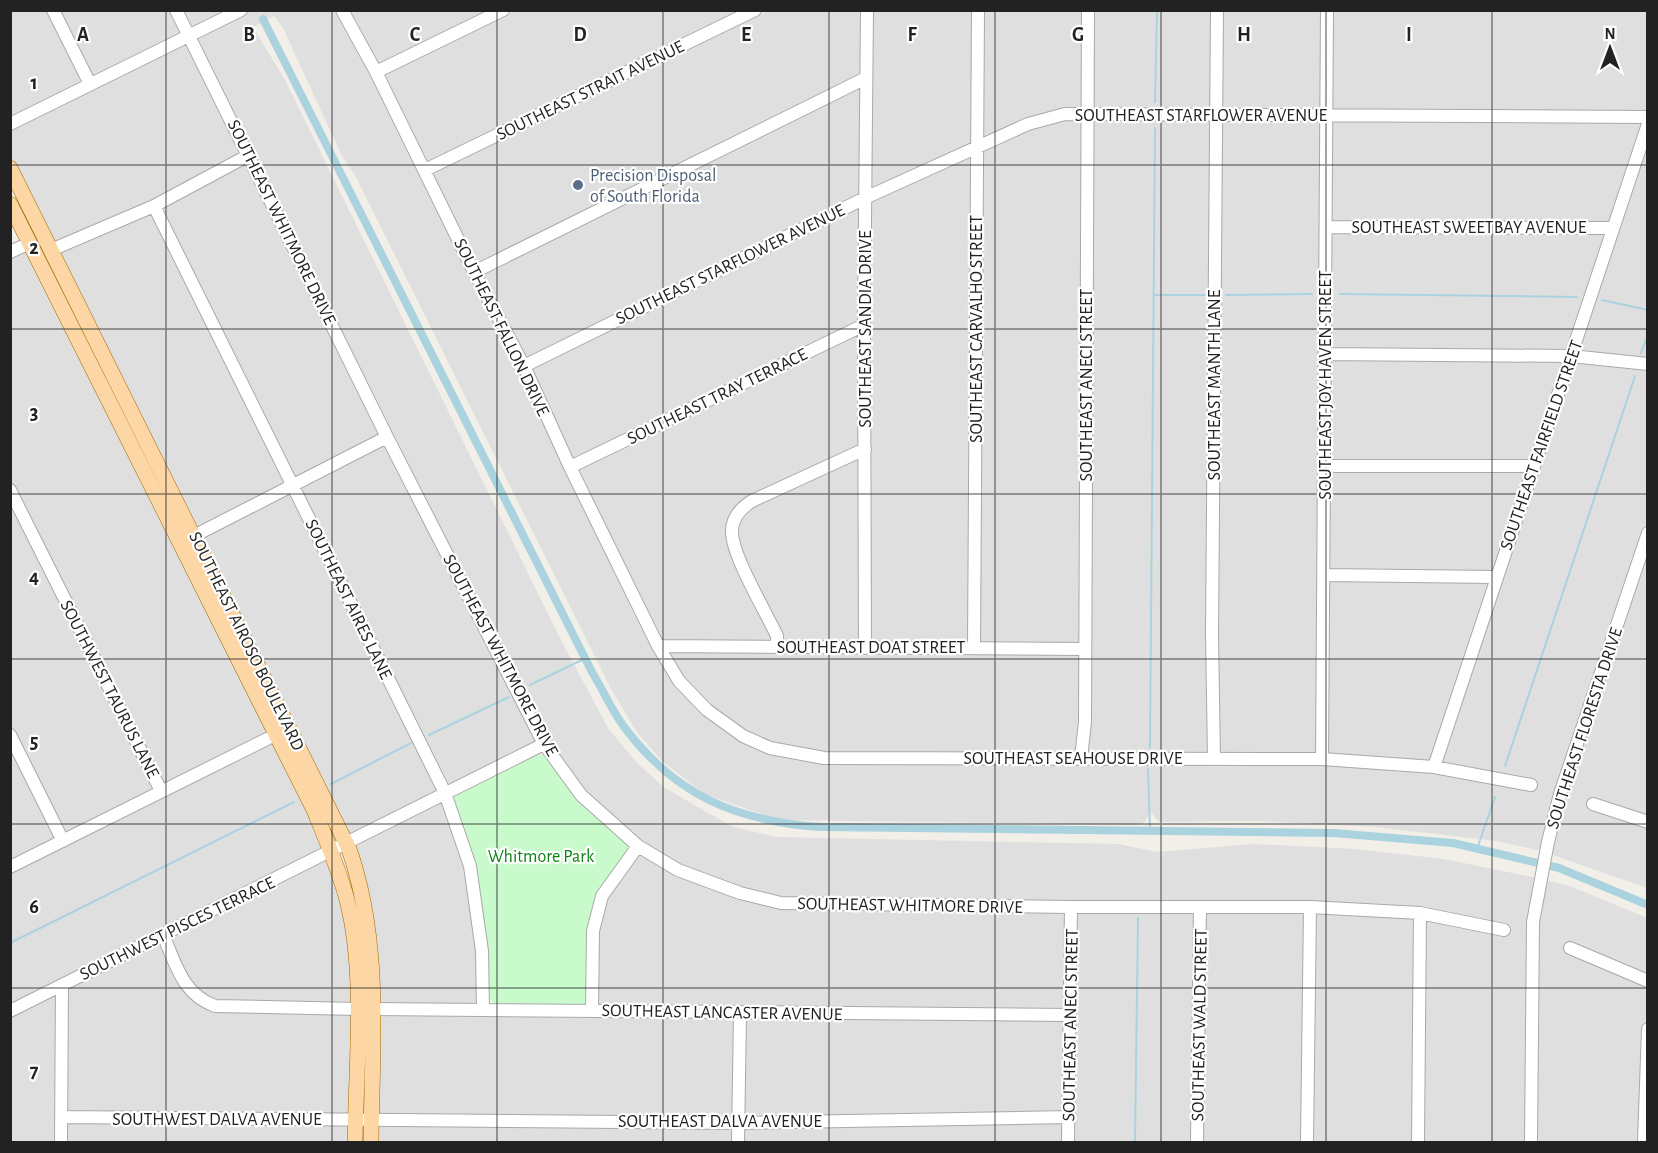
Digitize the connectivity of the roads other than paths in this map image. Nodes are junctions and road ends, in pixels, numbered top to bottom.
1 (53, 10) edge
2 (176, 10) edge
3 (241, 10) edge
4 (342, 10) edge
5 (503, 10) edge
6 (755, 10) edge
7 (867, 10) edge
8 (978, 10) edge
9 (1088, 10) edge
10 (1217, 10) edge
11 (1328, 10) edge
12 (189, 36) junction
13 (376, 72) junction
14 (866, 78) junction
15 (90, 84) junction
16 (1087, 113) junction
17 (1216, 114) junction
18 (1326, 116) junction
19 (1647, 117) edge
20 (10, 124) edge
21 (1647, 124) edge
22 (977, 148) junction
23 (249, 155) junction
24 (10, 168) edge
25 (425, 170) junction
26 (865, 198) junction
27 (10, 204) edge
28 (154, 206) junction
29 (1326, 227) junction
30 (1613, 228) junction
31 (30, 243) junction
32 (51, 250) junction
33 (10, 252) edge
34 (474, 272) junction
35 (864, 325) junction
36 (1325, 354) junction
37 (1571, 356) junction
38 (1647, 364) edge
39 (524, 366) junction
40 (387, 437) junction
41 (865, 449) junction
42 (1324, 466) junction
43 (1533, 466) junction
44 (570, 467) junction
45 (294, 485) junction
46 (10, 490) edge
47 (1647, 533) edge
48 (195, 536) junction
49 (180, 544) junction
50 (1324, 575) junction
51 (1496, 577) junction
52 (658, 646) junction
53 (777, 646) junction
54 (974, 647) junction
55 (865, 648) junction
56 (1084, 649) junction
57 (266, 679) junction
58 (251, 687) junction
59 (10, 735) edge
60 (275, 735) junction
61 (544, 744) junction
62 (1081, 758) junction
63 (1214, 759) junction
64 (1322, 759) junction
65 (1434, 767) junction
66 (1531, 785) dead end
67 (161, 791) junction
68 (445, 793) junction
69 (1593, 804) dead end
70 (1647, 822) edge
71 (63, 841) junction
72 (638, 846) junction
73 (341, 847) junction
74 (10, 867) edge
75 (1071, 907) junction
76 (1200, 907) junction
77 (1310, 907) junction
78 (1420, 913) junction
79 (1504, 930) dead end
80 (163, 935) junction
81 (1570, 948) dead end
82 (1647, 981) edge
83 (62, 986) junction
84 (357, 1009) junction
85 (374, 1009) junction
86 (483, 1010) junction
87 (592, 1010) junction
88 (10, 1011) edge
89 (740, 1013) junction
90 (1070, 1015) junction
91 (1647, 1029) edge
92 (62, 1117) junction
93 (1069, 1117) junction
94 (364, 1120) junction
95 (738, 1123) junction
96 (61, 1143) edge
97 (355, 1143) edge
98 (371, 1143) edge
99 (738, 1143) edge
100 (1068, 1143) edge
101 (1197, 1143) edge
102 (1307, 1143) edge
103 (1418, 1143) edge
104 (1531, 1143) edge
105 (1644, 1143) edge

1 - 15 street
2 - 12 street, SOUTHEAST WHITMORE DRIVE
3 - 12 street
4 - 13 street, SOUTHEAST FALLON DRIVE
5 - 13 street
6 - 25 street, SOUTHEAST STRAIT AVENUE
7 - 14 street, SOUTHEAST SANDIA DRIVE
8 - 22 street, SOUTHEAST CARVALHO STREET
9 - 16 street, SOUTHEAST ANECI STREET
10 - 17 street, SOUTHEAST MANTH LANE
11 - 18 street, SOUTHEAST JOY HAVEN STREET
12 - 15 street
12 - 23 street, SOUTHEAST WHITMORE DRIVE
13 - 25 street, SOUTHEAST FALLON DRIVE
14 - 26 street, SOUTHEAST SANDIA DRIVE
14 - 34 street
15 - 20 street
16 - 17 street, SOUTHEAST STARFLOWER AVENUE
16 - 22 street, SOUTHEAST STARFLOWER AVENUE
16 - 56 street, SOUTHEAST ANECI STREET
17 - 18 street, SOUTHEAST STARFLOWER AVENUE
17 - 63 street, SOUTHEAST MANTH LANE
18 - 19 street, SOUTHEAST STARFLOWER AVENUE
18 - 29 street, SOUTHEAST JOY HAVEN STREET
21 - 30 street, SOUTHEAST FAIRFIELD STREET
22 - 26 street, SOUTHEAST STARFLOWER AVENUE
22 - 54 street, SOUTHEAST CARVALHO STREET
23 - 28 street
23 - 40 street, SOUTHEAST WHITMORE DRIVE
24 - 32 main road, SOUTHEAST AIROSO BOULEVARD
25 - 34 street, SOUTHEAST FALLON DRIVE
26 - 35 street, SOUTHEAST SANDIA DRIVE
26 - 39 street, SOUTHEAST STARFLOWER AVENUE
27 - 31 main road, SOUTHEAST AIROSO BOULEVARD
28 - 32 street
28 - 45 street, SOUTHEAST AIRES LANE
29 - 30 street, SOUTHEAST SWEETBAY AVENUE
29 - 36 street, SOUTHEAST JOY HAVEN STREET
30 - 37 street, SOUTHEAST FAIRFIELD STREET
31 - 33 street
31 - 49 main road, SOUTHEAST AIROSO BOULEVARD
32 - 48 main road, SOUTHEAST AIROSO BOULEVARD
34 - 39 street, SOUTHEAST FALLON DRIVE
35 - 41 street, SOUTHEAST SANDIA DRIVE
35 - 44 street, SOUTHEAST TRAY TERRACE
36 - 37 street
36 - 42 street, SOUTHEAST JOY HAVEN STREET
37 - 38 street
37 - 43 street, SOUTHEAST FAIRFIELD STREET
39 - 44 street, SOUTHEAST FALLON DRIVE
40 - 45 street
40 - 61 street, SOUTHEAST WHITMORE DRIVE
41 - 53 street
41 - 55 street, SOUTHEAST SANDIA DRIVE
42 - 43 street
42 - 50 street, SOUTHEAST JOY HAVEN STREET
43 - 51 street, SOUTHEAST FAIRFIELD STREET
44 - 52 street, SOUTHEAST FALLON DRIVE
45 - 48 street
45 - 68 street, SOUTHEAST AIRES LANE
46 - 67 street, SOUTHWEST TAURUS LANE
47 - 104 street, SOUTHEAST FLORESTA DRIVE
48 - 49 street
48 - 57 main road, SOUTHEAST AIROSO BOULEVARD
49 - 58 main road, SOUTHEAST AIROSO BOULEVARD
50 - 51 street
50 - 64 street, SOUTHEAST JOY HAVEN STREET
51 - 65 street, SOUTHEAST FAIRFIELD STREET
52 - 53 street, SOUTHEAST DOAT STREET
52 - 62 street, SOUTHEAST SEAHOUSE DRIVE
53 - 55 street, SOUTHEAST DOAT STREET
54 - 55 street, SOUTHEAST DOAT STREET
54 - 56 street, SOUTHEAST DOAT STREET
56 - 62 street, SOUTHEAST ANECI STREET
57 - 58 main road
57 - 73 main road, SOUTHEAST AIROSO BOULEVARD
58 - 60 main road, SOUTHEAST AIROSO BOULEVARD
59 - 71 street
60 - 67 street
60 - 73 main road, SOUTHEAST AIROSO BOULEVARD
61 - 68 street, SOUTHWEST PISCES TERRACE
61 - 72 street, SOUTHEAST WHITMORE DRIVE
62 - 63 street, SOUTHEAST SEAHOUSE DRIVE
63 - 64 street, SOUTHEAST SEAHOUSE DRIVE
64 - 65 street, SOUTHEAST SEAHOUSE DRIVE
65 - 66 street, SOUTHEAST SEAHOUSE DRIVE
67 - 71 street
68 - 73 street, SOUTHWEST PISCES TERRACE
68 - 86 street, SOUTHEAST AIRES LANE
69 - 70 street
71 - 74 street
72 - 75 street, SOUTHEAST WHITMORE DRIVE
72 - 87 street
73 - 80 street, SOUTHWEST PISCES TERRACE
73 - 84 main road, SOUTHEAST AIROSO BOULEVARD
73 - 85 main road, SOUTHEAST AIROSO BOULEVARD
75 - 76 street, SOUTHEAST WHITMORE DRIVE
75 - 90 street, SOUTHEAST ANECI STREET
76 - 77 street, SOUTHEAST WHITMORE DRIVE
76 - 101 street, SOUTHEAST WALD STREET
77 - 78 street, SOUTHEAST WHITMORE DRIVE
77 - 102 street
78 - 79 street, SOUTHEAST WHITMORE DRIVE
78 - 103 street
80 - 83 street, SOUTHWEST PISCES TERRACE
80 - 84 street
81 - 82 street
83 - 88 street, SOUTHWEST PISCES TERRACE
83 - 92 street
84 - 94 main road, SOUTHEAST AIROSO BOULEVARD
85 - 86 street, SOUTHEAST LANCASTER AVENUE
85 - 94 main road, SOUTHEAST AIROSO BOULEVARD
86 - 87 street, SOUTHEAST LANCASTER AVENUE
87 - 89 street, SOUTHEAST LANCASTER AVENUE
89 - 90 street, SOUTHEAST LANCASTER AVENUE
89 - 95 street
90 - 93 street, SOUTHEAST ANECI STREET
91 - 105 street
92 - 94 street, SOUTHWEST DALVA AVENUE
92 - 96 street
93 - 95 street, SOUTHEAST DALVA AVENUE
93 - 100 street, SOUTHEAST ANECI STREET
94 - 95 street, SOUTHEAST DALVA AVENUE
94 - 97 main road, SOUTHEAST AIROSO BOULEVARD
94 - 98 main road, SOUTHEAST AIROSO BOULEVARD
95 - 99 street

